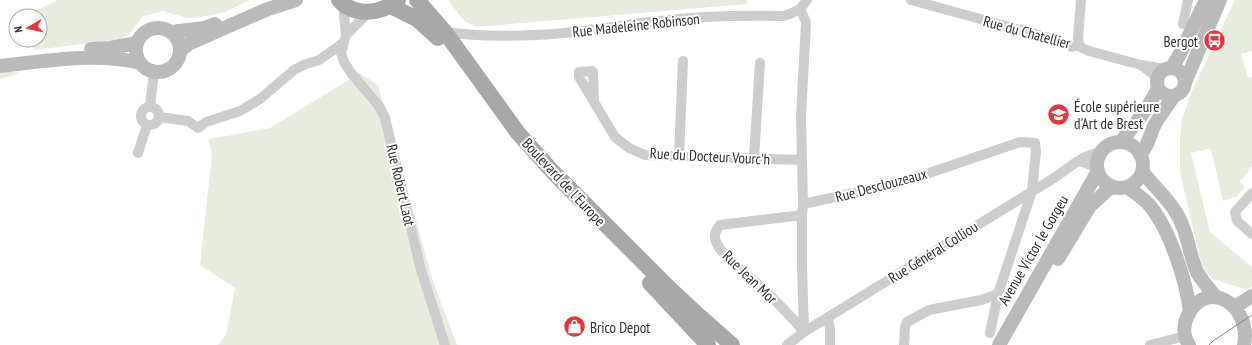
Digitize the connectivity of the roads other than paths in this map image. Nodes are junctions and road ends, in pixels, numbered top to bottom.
1 (269, 0) edge
2 (296, 0) edge
3 (417, 0) edge
4 (807, 0) edge
5 (911, 0) edge
6 (1081, 0) edge
7 (1188, 0) edge
8 (1206, 0) edge
9 (1220, 0) edge
10 (341, 2) edge
11 (394, 3) edge
12 (800, 9) junction
13 (370, 12) junction
14 (1183, 24) dead end
15 (172, 32) junction
16 (445, 32) junction
17 (471, 35) junction
18 (344, 39) junction
19 (137, 43) junction
20 (1079, 44) junction
21 (180, 50) junction
22 (459, 50) junction
23 (0, 57) edge
24 (683, 60) dead end
25 (140, 63) junction
26 (760, 63) dead end
27 (0, 66) edge
28 (154, 72) junction
29 (1163, 76) junction
30 (1186, 80) junction
31 (1174, 96) junction
32 (594, 102) dead end
33 (150, 106) junction
34 (159, 117) junction
35 (147, 124) junction
36 (1121, 142) junction
37 (138, 153) dead end
38 (1140, 155) junction
39 (679, 157) junction
40 (754, 158) junction
41 (802, 160) junction
42 (1099, 163) junction
43 (1142, 171) junction
44 (1112, 186) junction
45 (1127, 187) junction
46 (1032, 192) junction
47 (1252, 193) edge
48 (803, 204) junction
49 (802, 215) junction
50 (1252, 234) edge
51 (998, 294) junction
52 (1216, 297) junction
53 (1246, 303) edge
54 (1190, 310) junction
55 (828, 318) junction
56 (804, 332) junction
57 (990, 334) dead end
58 (1187, 341) edge
59 (706, 344) edge
60 (445, 345) edge
61 (732, 345) edge
62 (787, 345) edge
63 (830, 345) edge
64 (904, 345) edge
65 (999, 345) edge
66 (1009, 345) edge
67 (1150, 345) edge
68 (1244, 345) edge

1 - 15 main road
2 - 21 main road
3 - 16 main road, Boulevard de l'Europe
4 - 12 street
5 - 20 street, Rue du Chatellier
6 - 20 street
7 - 14 street
8 - 29 main road, Avenue Victor le Gorgeu
9 - 30 main road
10 - 13 main road
10 - 18 street, Rue Robert Laot
11 - 13 main road
11 - 59 main road, Boulevard de l'Europe
12 - 17 street, Rue Madeleine Robinson
12 - 41 street
13 - 18 street
15 - 19 main road
15 - 21 main road
16 - 17 street, Rue Madeleine Robinson
16 - 22 main road, Boulevard de l'Europe
17 - 22 street
18 - 34 street
18 - 60 street, Rue Robert Laot
19 - 23 main road
19 - 25 main road
20 - 29 street, Rue du Chatellier
21 - 28 main road
22 - 61 main road, Boulevard de l'Europe
24 - 39 street
25 - 27 main road
25 - 28 main road
26 - 40 street
28 - 33 street
29 - 30 main road
29 - 31 main road
29 - 36 main road, Avenue Victor le Gorgeu
30 - 31 main road
31 - 38 main road
32 - 39 street, Rue du Docteur Vourc'h
33 - 34 street
33 - 35 street
34 - 35 street
35 - 37 street
36 - 38 main road
36 - 42 main road, Avenue Victor le Gorgeu
38 - 43 main road
39 - 40 street, Rue du Docteur Vourc'h
40 - 41 street, Rue du Docteur Vourc'h
41 - 48 street
42 - 44 main road
42 - 46 street, Rue Général Colliou
42 - 65 main road, Avenue Victor le Gorgeu
43 - 45 main road
43 - 52 main road
44 - 45 main road
44 - 66 main road, Avenue Victor le Gorgeu
45 - 54 main road
46 - 48 street, Rue Desclouzeaux
46 - 51 street
46 - 55 street, Rue Général Colliou
47 - 50 street
48 - 49 street
49 - 56 street
49 - 56 street, Rue Jean Mor
51 - 57 street
51 - 64 street
52 - 53 main road
52 - 54 main road
53 - 68 main road
54 - 58 main road
55 - 56 street, Rue Général Colliou
55 - 63 street
56 - 62 street, Rue Général Colliou
58 - 67 street

